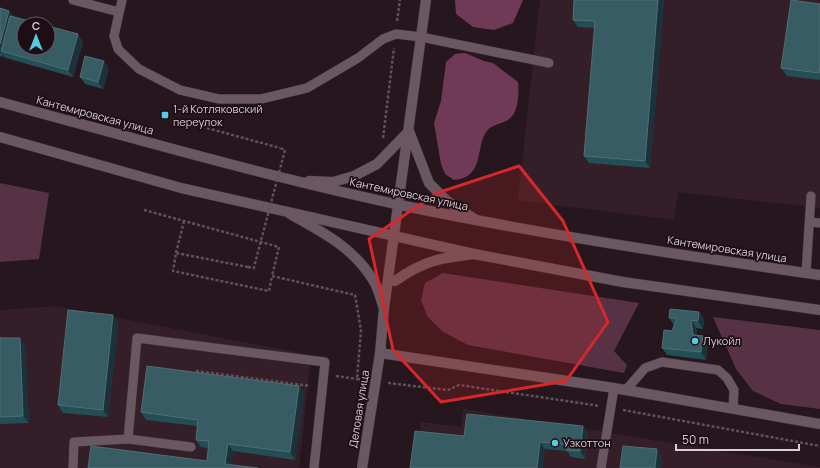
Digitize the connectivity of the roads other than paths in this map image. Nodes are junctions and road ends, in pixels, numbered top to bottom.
1 (74, 0) edge
2 (122, 0) edge
3 (426, 0) edge
4 (119, 12) junction
5 (421, 37) junction
6 (549, 62) dead end
7 (0, 102) edge
8 (409, 131) junction
9 (0, 137) edge
10 (296, 181) junction
11 (811, 196) dead end
12 (398, 204) junction
13 (287, 212) junction
14 (476, 220) junction
15 (810, 222) junction
16 (820, 223) edge
17 (393, 242) junction
18 (474, 254) junction
19 (806, 273) junction
20 (820, 275) edge
21 (395, 281) junction
22 (384, 308) junction
23 (820, 310) edge
24 (380, 354) junction
25 (614, 388) junction
26 (626, 390) junction
27 (733, 409) junction
28 (820, 424) edge
29 (128, 439) junction
30 (191, 447) dead end
31 (73, 468) edge
32 (314, 468) edge
33 (362, 468) edge
34 (601, 468) edge

1 - 4 lane
2 - 4 lane
3 - 5 main road
4 - 5 lane
5 - 6 lane
5 - 8 main road
7 - 10 main road, Кантемировская улица
8 - 10 main road
8 - 12 main road
8 - 14 main road
9 - 13 main road
10 - 12 main road, Кантемировская улица
11 - 15 lane
12 - 14 main road, Кантемировская улица
12 - 17 main road
13 - 17 main road
13 - 22 main road
14 - 19 main road, Кантемировская улица
15 - 16 lane
15 - 19 lane
17 - 18 main road
17 - 21 main road
17 - 22 main road
18 - 21 main road
18 - 23 main road
19 - 20 main road, Кантемировская улица
21 - 24 main road
22 - 24 main road
24 - 25 main road
24 - 33 main road, Деловая улица
25 - 26 main road
25 - 34 lane
26 - 27 main road
26 - 27 lane
27 - 28 main road
29 - 30 lane
29 - 31 lane
29 - 32 lane

